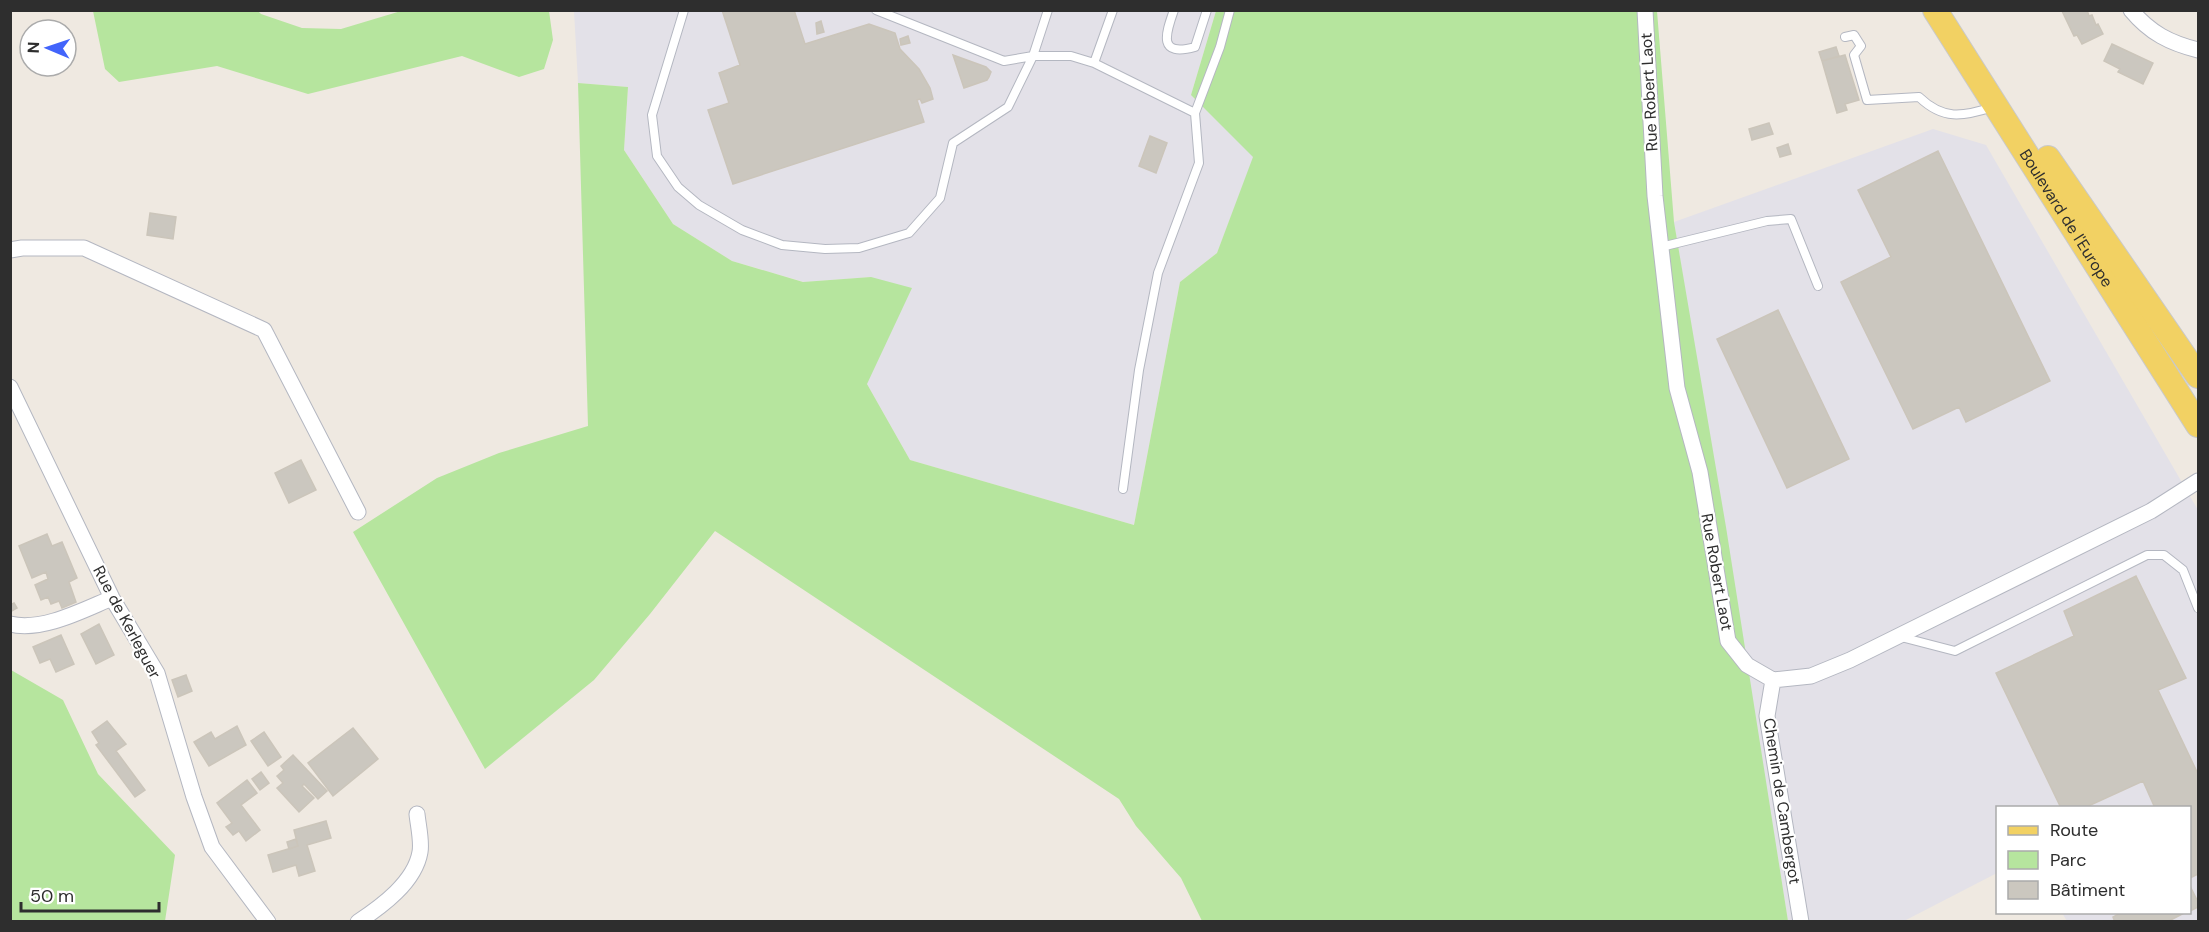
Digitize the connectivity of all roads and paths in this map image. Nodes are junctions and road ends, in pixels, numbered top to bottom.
1 (684, 10) edge
2 (876, 10) edge
3 (1048, 10) edge
4 (1113, 10) edge
5 (1174, 10) edge
6 (1207, 10) edge
7 (1230, 10) edge
8 (1645, 10) edge
9 (1935, 10) edge
10 (1953, 10) edge
11 (2131, 10) edge
12 (1845, 37) dead end
13 (2199, 50) edge
14 (1033, 56) junction
15 (1094, 63) junction
16 (1995, 107) junction
17 (1195, 113) junction
18 (1660, 247) junction
19 (10, 250) edge
20 (1818, 286) dead end
21 (2199, 375) edge
22 (10, 387) edge
23 (2199, 425) edge
24 (2199, 481) edge
25 (1123, 489) dead end
26 (358, 512) dead end
27 (112, 598) junction
28 (2199, 608) edge
29 (10, 624) edge
30 (1896, 636) junction
31 (1773, 680) junction
32 (417, 814) dead end
33 (268, 921) edge
34 (358, 921) edge
35 (1801, 921) edge

1 - 14 lane
2 - 14 lane
3 - 14 lane
4 - 15 lane
5 - 6 lane
7 - 17 lane
8 - 18 street, Rue Robert Laot
9 - 16 main road, Boulevard de l'Europe
10 - 21 main road, Boulevard de l'Europe
11 - 13 street
12 - 16 lane
14 - 15 lane
15 - 17 lane
16 - 23 main road, Boulevard de l'Europe
17 - 25 lane
18 - 20 lane
18 - 31 street, Rue Robert Laot
19 - 26 street
22 - 27 street, Rue de Kerleguer
24 - 30 street
27 - 29 street
27 - 33 street, Rue de Kerleguer
28 - 30 lane
30 - 31 street
31 - 35 street, Chemin de Cambergot
32 - 34 street

